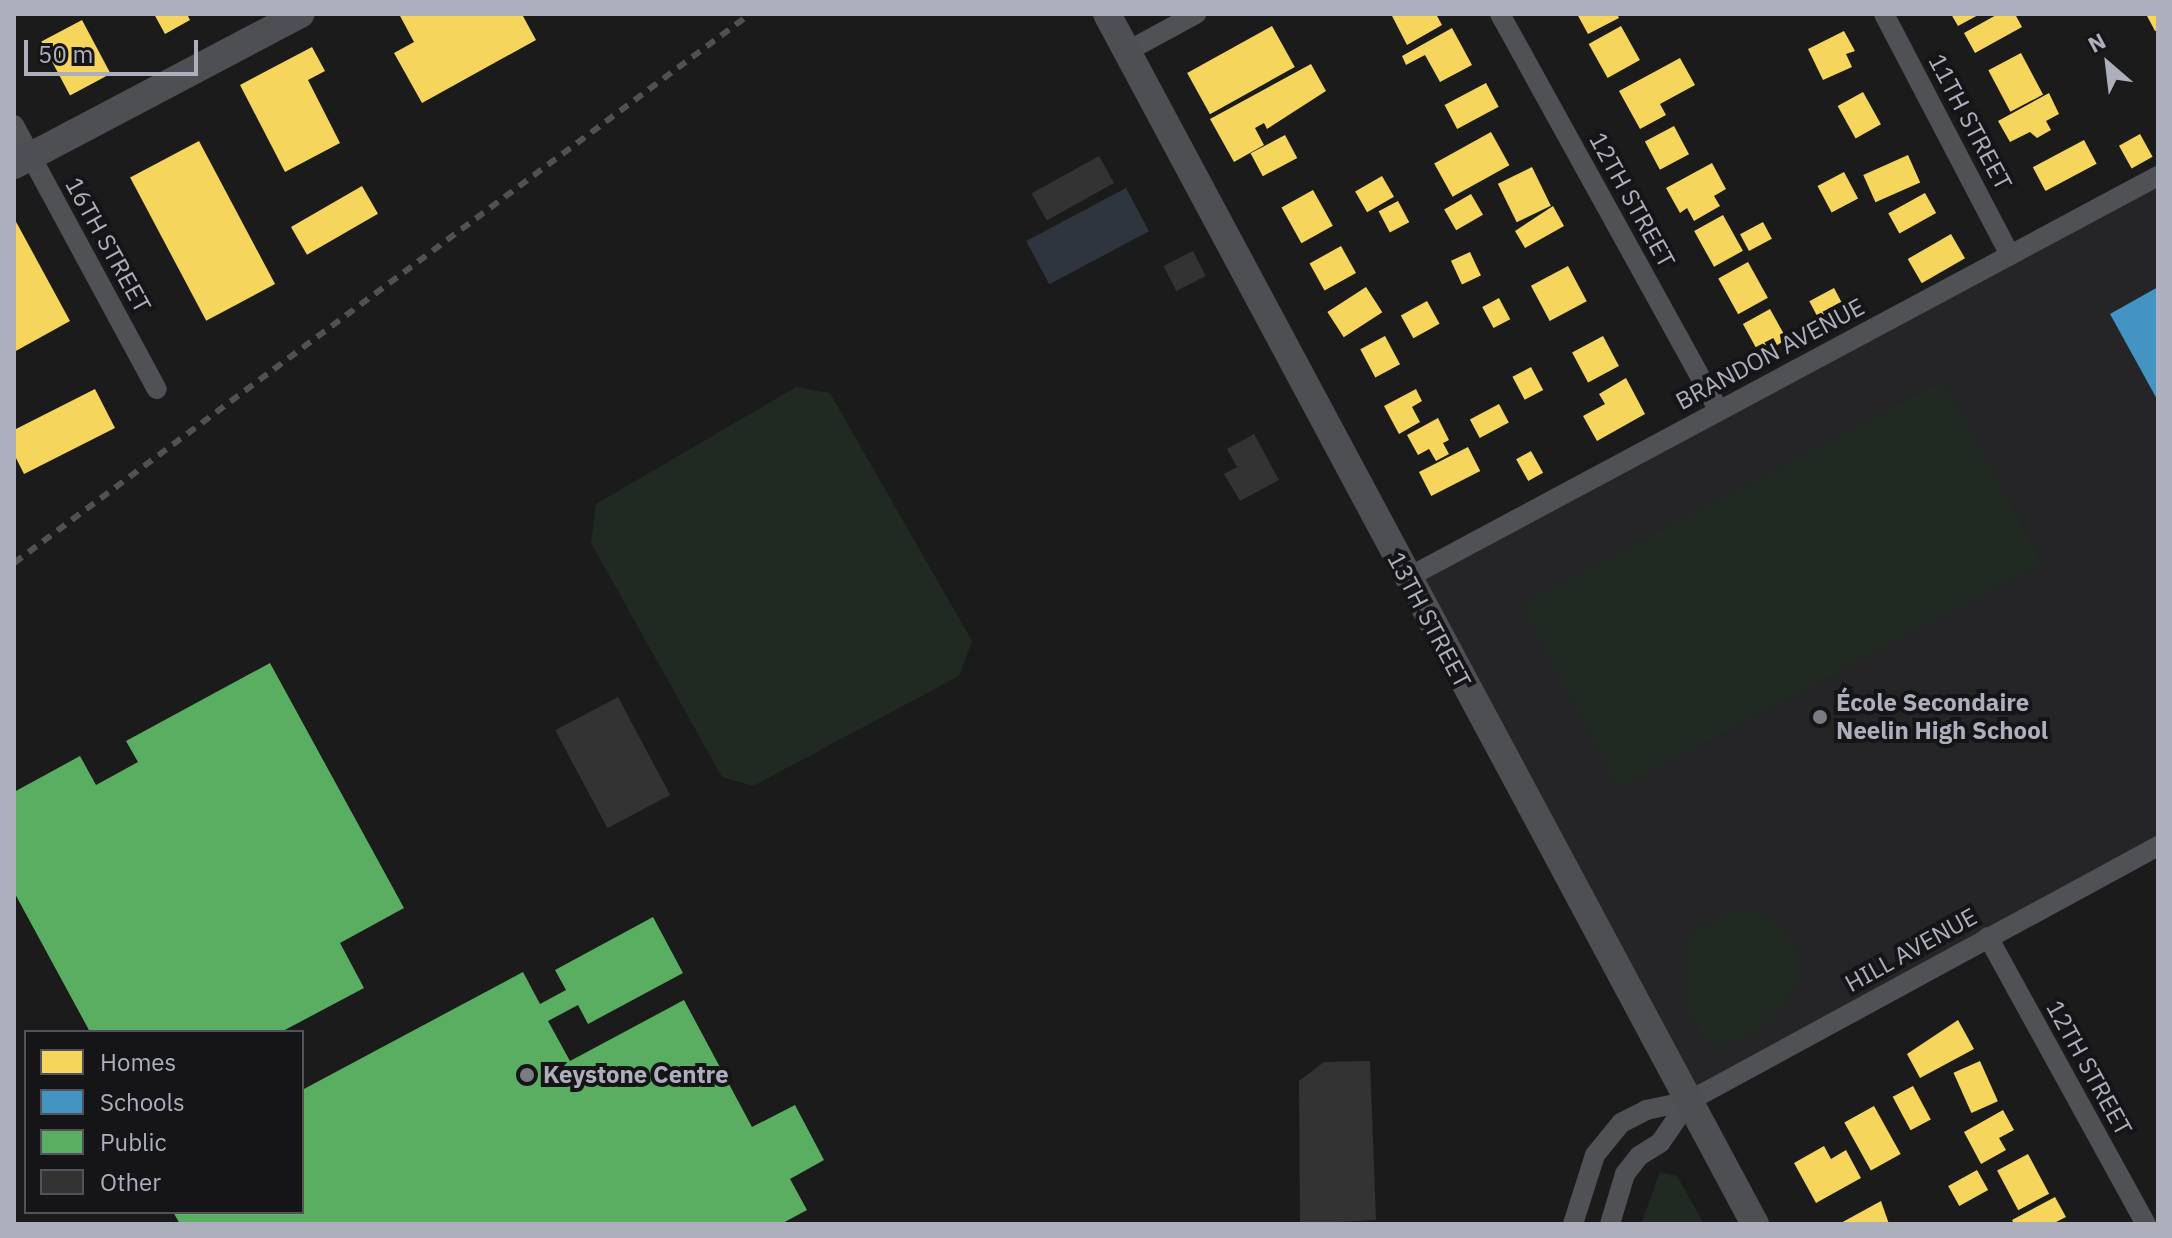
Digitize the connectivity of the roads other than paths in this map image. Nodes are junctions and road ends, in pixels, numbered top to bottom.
1 (301, 14) edge
2 (1107, 14) edge
3 (1196, 14) edge
4 (1500, 14) edge
5 (1884, 14) edge
6 (1126, 52) junction
7 (14, 125) edge
8 (22, 161) edge
9 (2158, 176) edge
10 (2010, 255) junction
11 (157, 389) dead end
12 (1719, 411) junction
13 (1407, 578) junction
14 (2158, 846) edge
15 (1988, 937) junction
16 (1689, 1101) junction
17 (1573, 1224) edge
18 (1610, 1224) edge
19 (1755, 1224) edge
20 (2146, 1224) edge

1 - 8 street
2 - 6 street, 13TH STREET
3 - 6 street
4 - 12 street, 12TH STREET
5 - 10 street, 11TH STREET
6 - 13 street, 13TH STREET
7 - 8 street, 16TH STREET
8 - 11 street, 16TH STREET
9 - 10 street, BRANDON AVENUE
10 - 12 street, BRANDON AVENUE
12 - 13 street, BRANDON AVENUE
13 - 16 street, 13TH STREET
14 - 15 street, HILL AVENUE
15 - 16 street, HILL AVENUE
15 - 20 street, 12TH STREET
16 - 17 street
16 - 18 street
16 - 19 street, 13TH STREET

